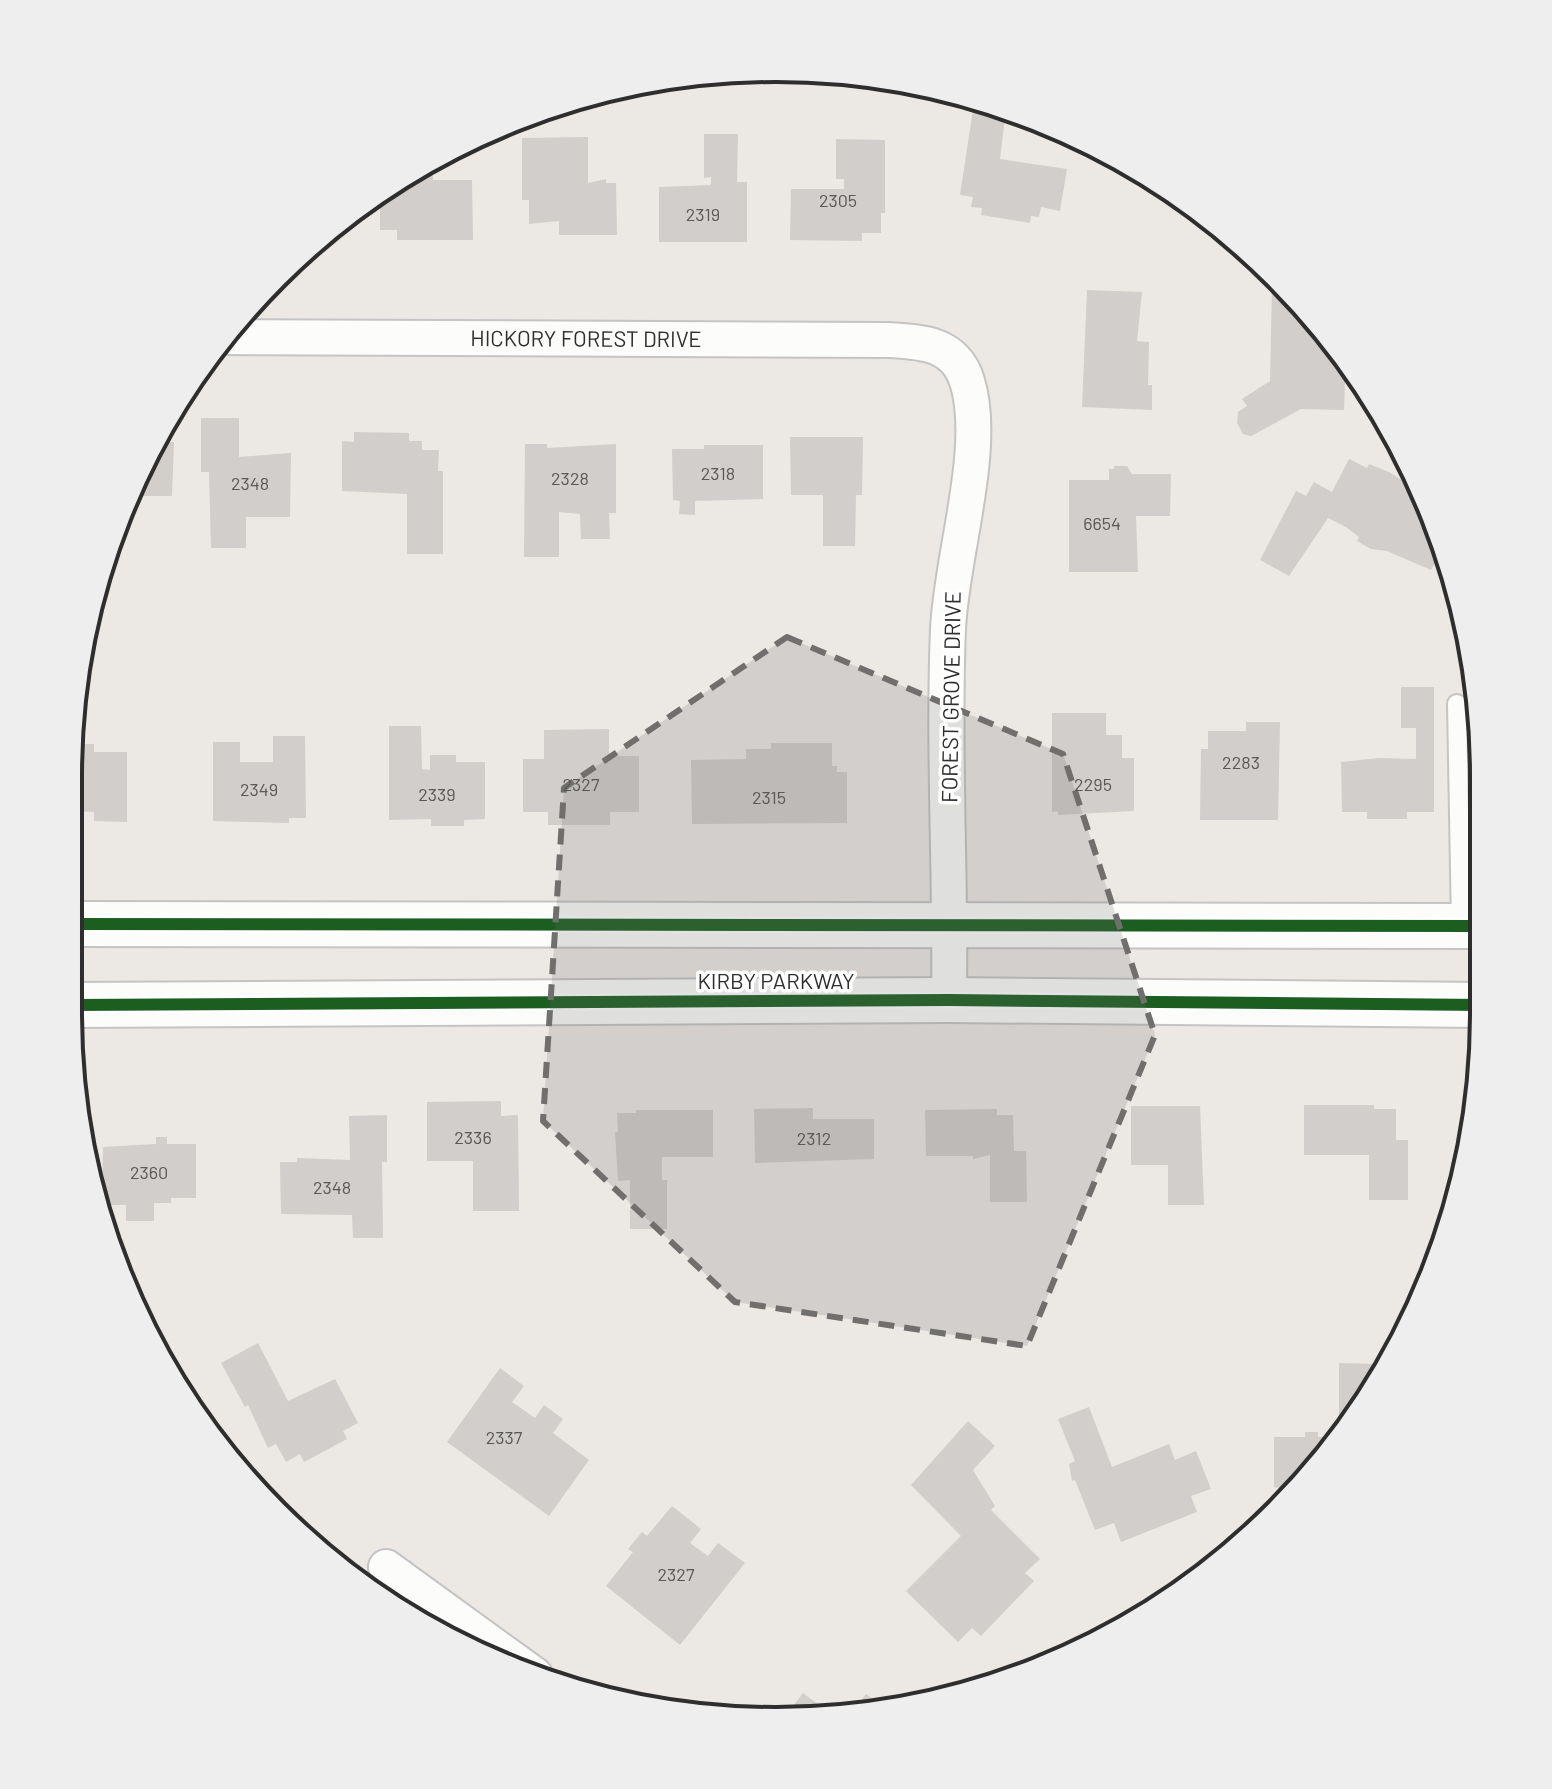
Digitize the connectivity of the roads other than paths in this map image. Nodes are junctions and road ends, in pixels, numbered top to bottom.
1 (239, 337) edge
2 (949, 352) joint
3 (1457, 704) dead end
4 (1470, 896) edge
5 (82, 924) edge
6 (950, 925) junction
7 (1470, 925) edge
8 (949, 1000) junction
9 (82, 1005) edge
10 (1470, 1005) edge
11 (386, 1567) dead end
12 (499, 1649) edge

1 - 2 street, HICKORY FOREST DRIVE
2 - 6 street, FOREST GROVE DRIVE
3 - 4 lane
5 - 6 main road
6 - 7 main road
6 - 8 street, FOREST GROVE DRIVE
8 - 9 main road, KIRBY PARKWAY
8 - 10 main road, KIRBY PARKWAY
11 - 12 street

